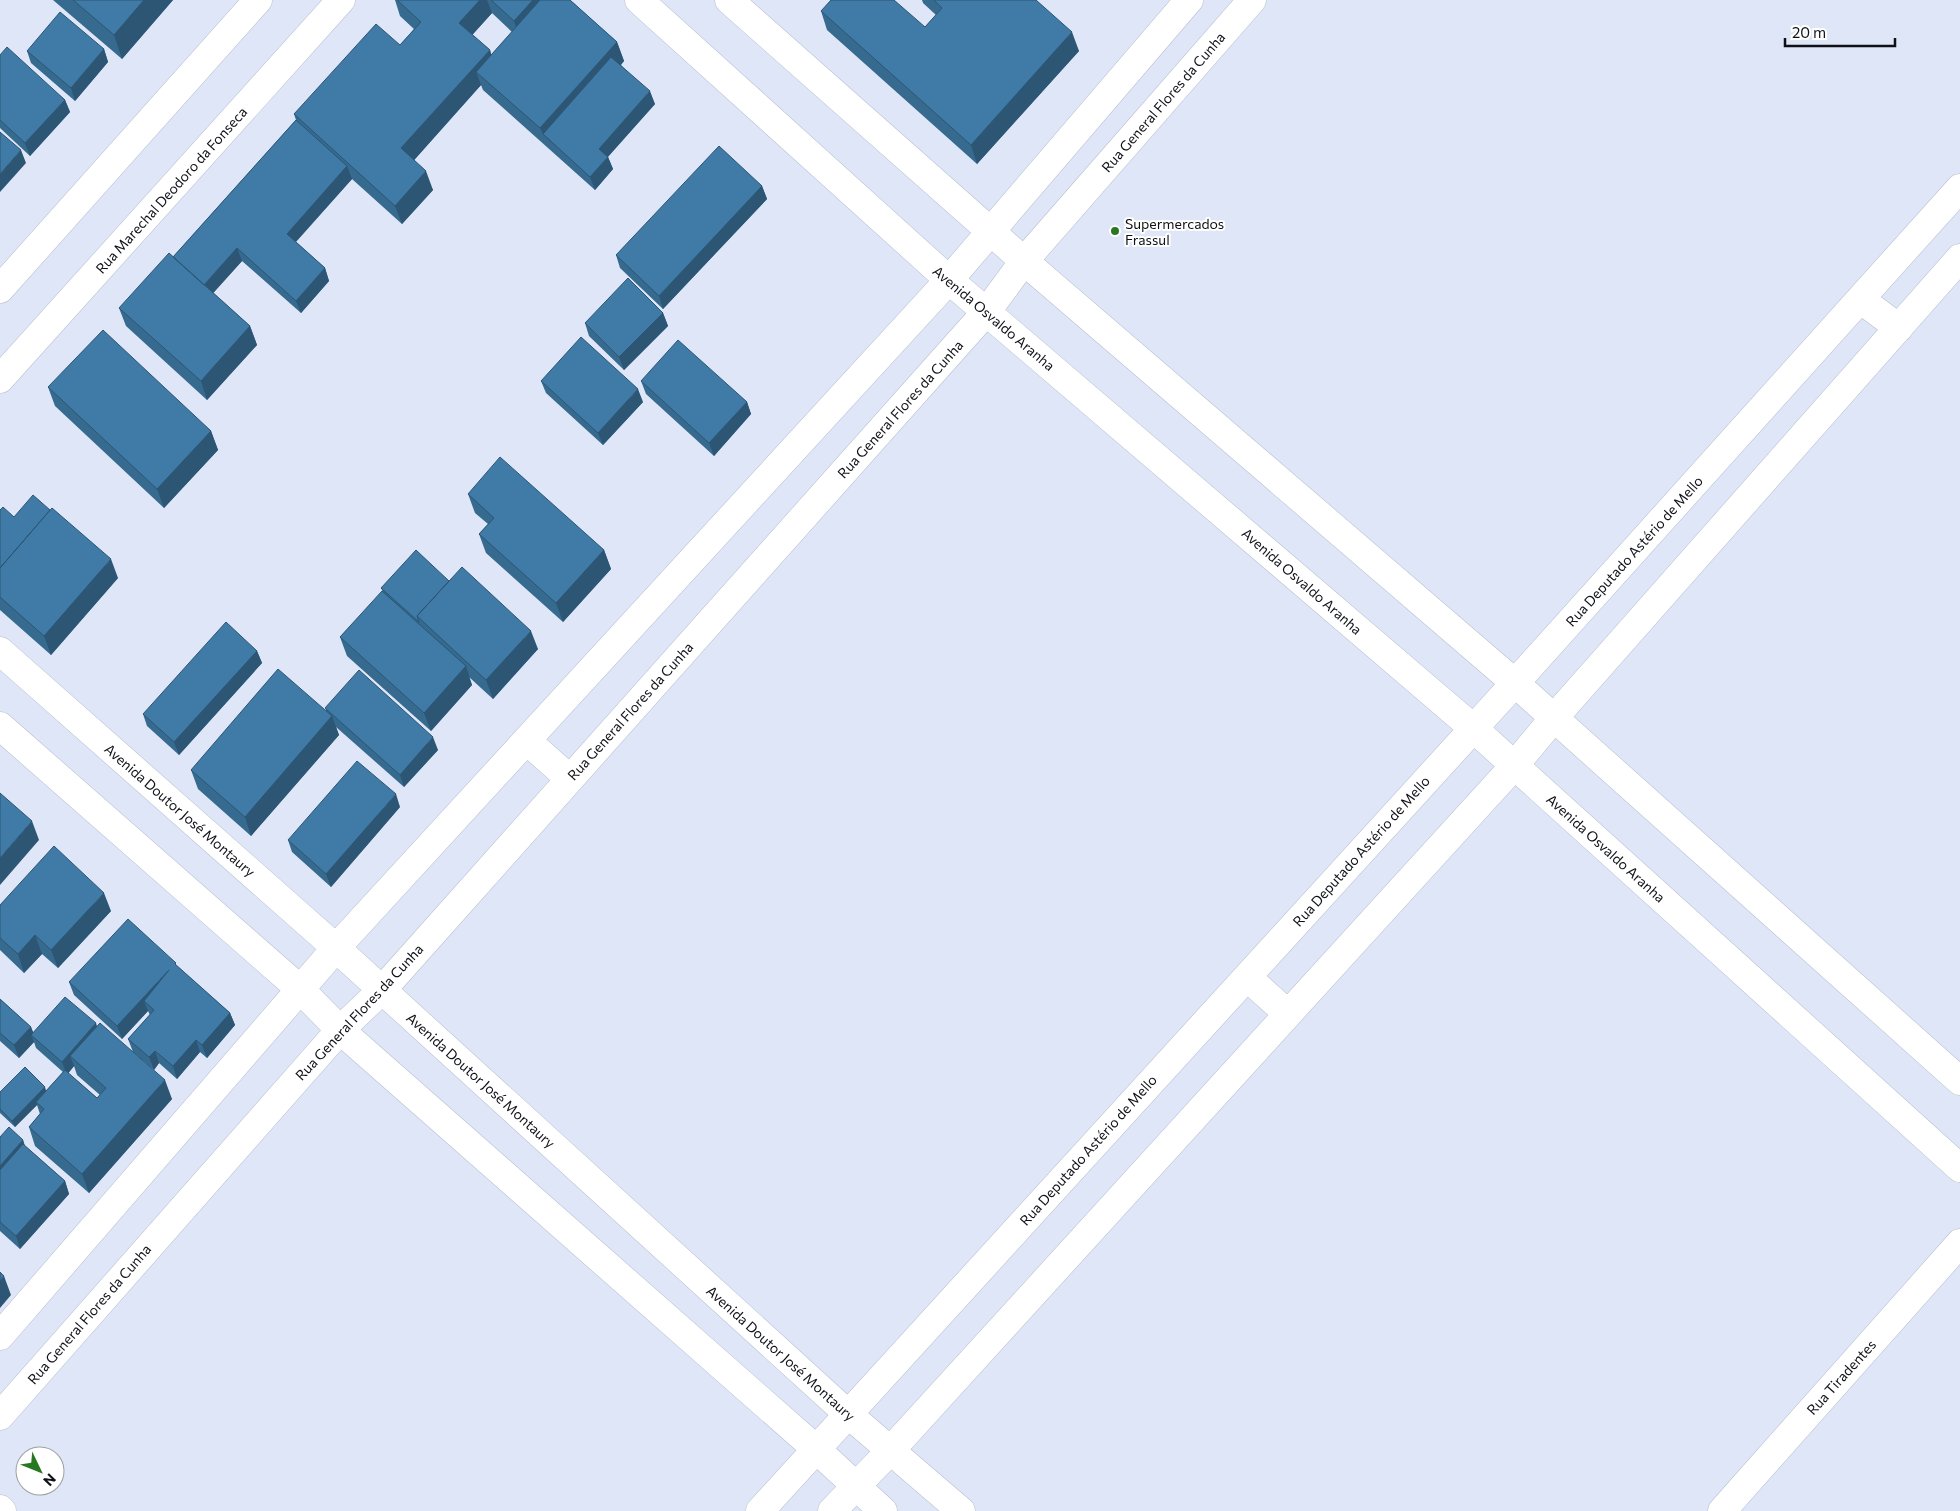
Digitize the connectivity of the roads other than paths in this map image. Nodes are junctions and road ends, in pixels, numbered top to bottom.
1 (258, 0) edge
2 (341, 0) edge
3 (639, 0) edge
4 (730, 0) edge
5 (1189, 0) edge
6 (1251, 1) edge
7 (1960, 188) edge
8 (990, 231) junction
9 (1960, 258) edge
10 (1024, 261) junction
11 (950, 280) junction
12 (0, 289) edge
13 (1860, 299) junction
14 (987, 311) junction
15 (1899, 328) junction
16 (0, 379) edge
17 (0, 651) edge
18 (1516, 683) junction
19 (1553, 719) junction
20 (0, 726) edge
21 (1473, 728) junction
22 (527, 741) junction
23 (1514, 766) junction
24 (570, 779) junction
25 (336, 948) junction
26 (1247, 977) junction
27 (301, 990) junction
28 (382, 990) junction
29 (1288, 1014) junction
30 (340, 1030) junction
31 (1960, 1082) edge
32 (1960, 1168) edge
33 (1960, 1244) edge
34 (0, 1336) edge
35 (848, 1414) junction
36 (0, 1416) edge
37 (816, 1449) junction
38 (890, 1450) junction
39 (854, 1486) junction
40 (760, 1511) edge
41 (832, 1511) edge
42 (883, 1511) edge
43 (961, 1511) edge
44 (1722, 1511) edge

1 - 12 street
2 - 16 street, Rua Marechal Deodoro da Fonseca
3 - 11 street, Avenida Osvaldo Aranha
4 - 8 street
5 - 8 street
6 - 10 street, Rua General Flores da Cunha
7 - 13 street, Rua Deputado Astério de Mello
8 - 10 street
8 - 11 street
9 - 15 street
10 - 14 street, Rua General Flores da Cunha
10 - 18 street
11 - 14 street, Avenida Osvaldo Aranha
11 - 22 street
13 - 15 street
13 - 18 street, Rua Deputado Astério de Mello
14 - 21 street, Avenida Osvaldo Aranha
14 - 24 street, Rua General Flores da Cunha
15 - 19 street
17 - 25 street, Avenida Doutor José Montaury
18 - 19 street
18 - 21 street, Rua Deputado Astério de Mello
19 - 23 street
19 - 31 street
20 - 27 street
21 - 23 street, Avenida Osvaldo Aranha
21 - 26 street, Rua Deputado Astério de Mello
22 - 24 street
22 - 25 street
23 - 29 street
23 - 32 street, Avenida Osvaldo Aranha
24 - 28 street, Rua General Flores da Cunha
25 - 27 street
25 - 28 street, Avenida Doutor José Montaury
26 - 29 street
26 - 35 street, Rua Deputado Astério de Mello
27 - 30 street
27 - 34 street
28 - 30 street, Rua General Flores da Cunha
28 - 35 street, Avenida Doutor José Montaury
29 - 38 street
30 - 36 street, Rua General Flores da Cunha
30 - 37 street
33 - 44 street, Rua Tiradentes
35 - 37 street, Rua Deputado Astério de Mello
35 - 38 street, Avenida Doutor José Montaury
37 - 39 street
37 - 40 street, Rua Deputado Astério de Mello
38 - 39 street
38 - 43 street, Avenida Doutor José Montaury
39 - 41 street
39 - 42 street

